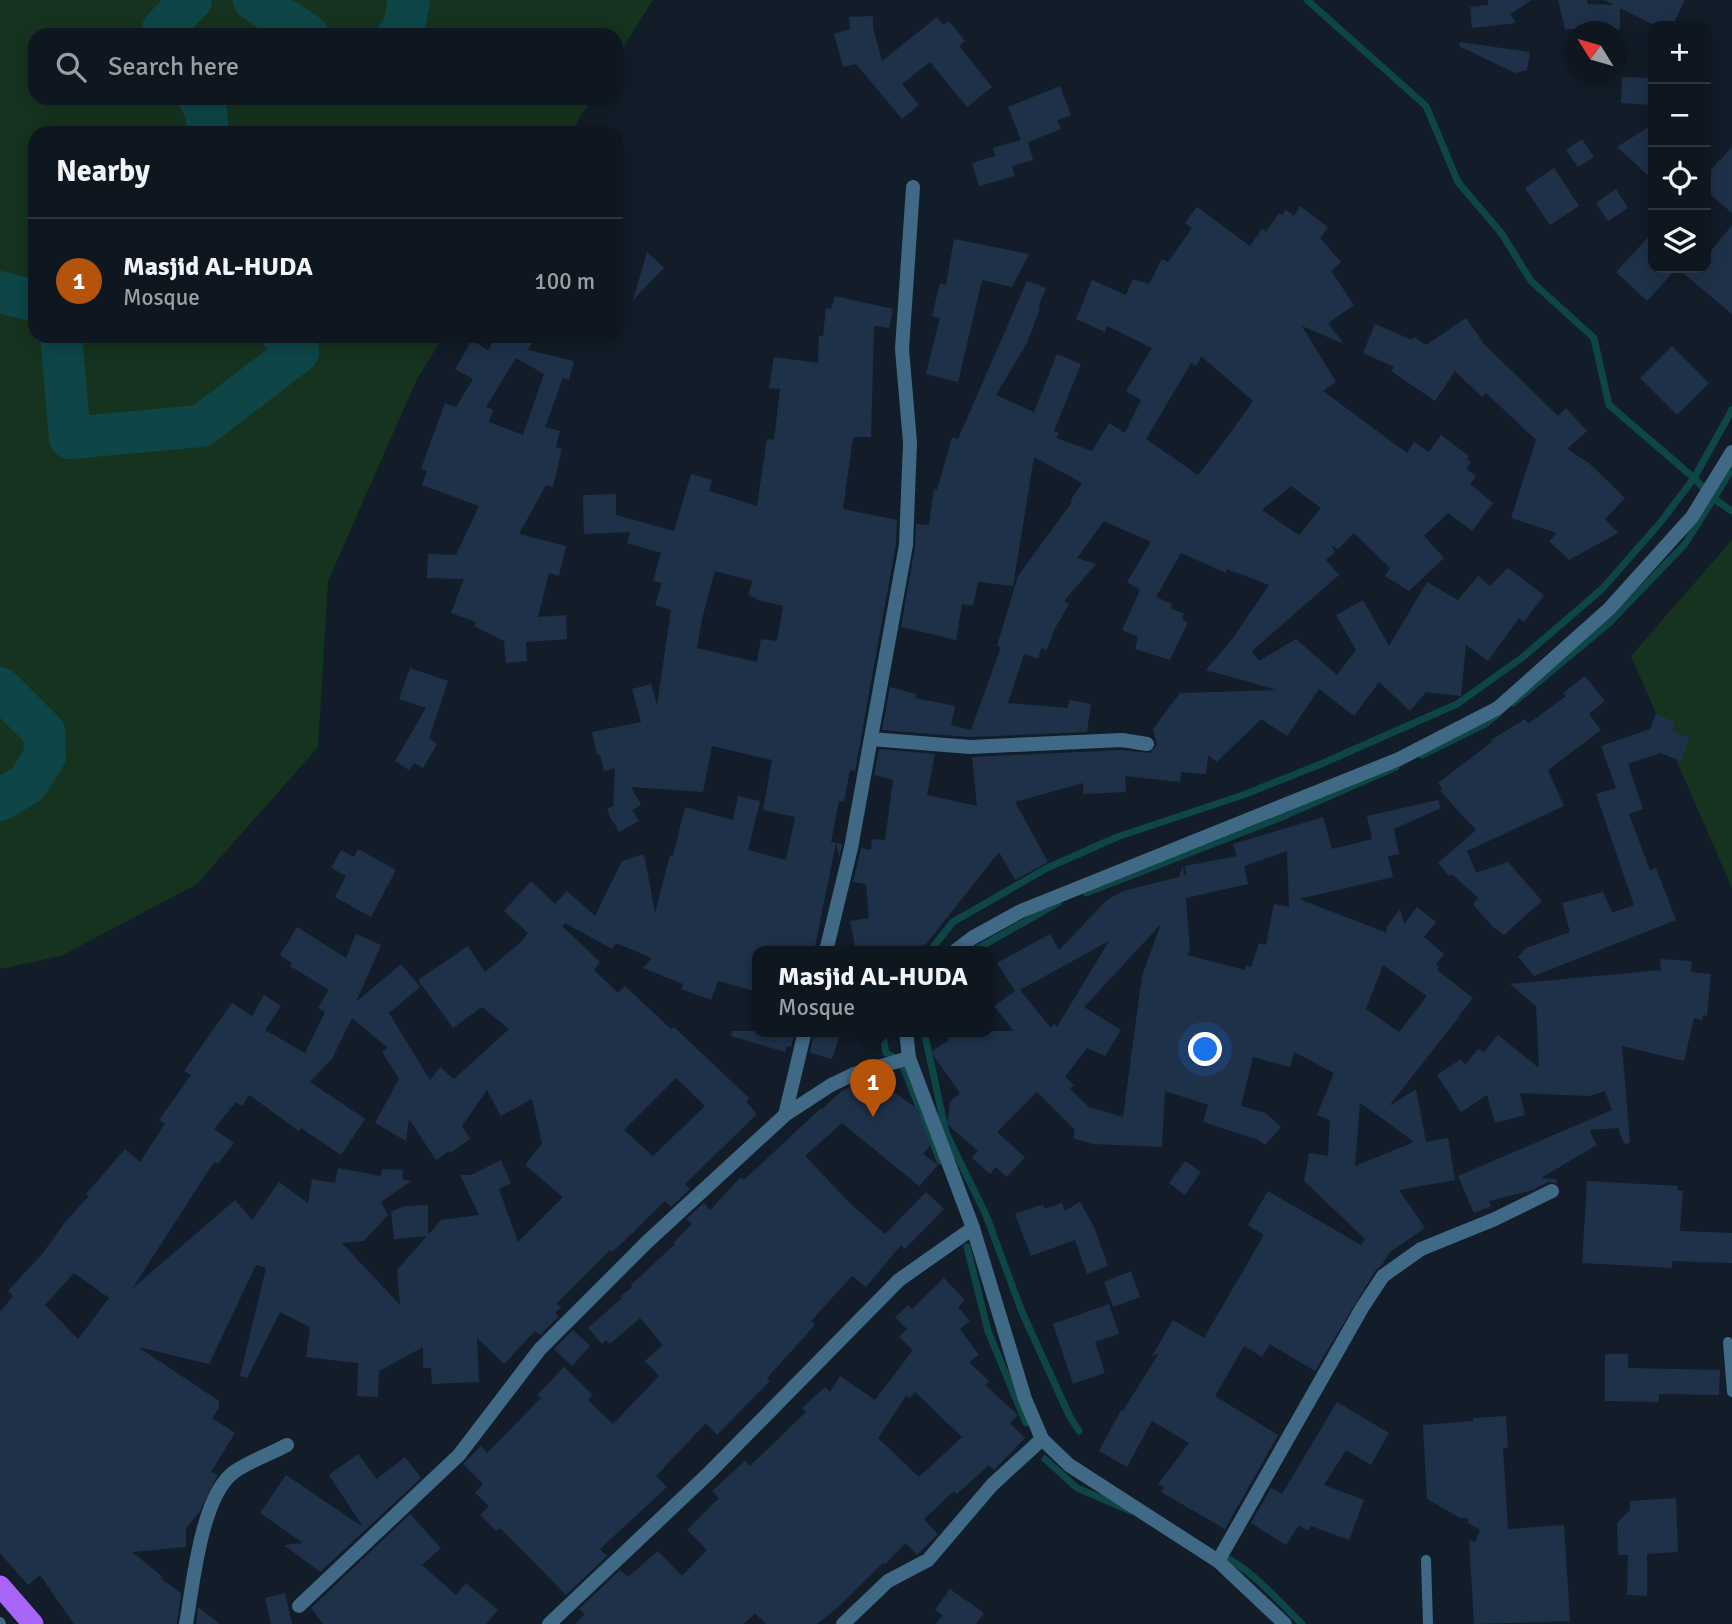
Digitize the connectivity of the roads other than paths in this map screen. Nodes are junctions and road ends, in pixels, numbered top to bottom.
1 (913, 187) dead end
2 (1729, 458) edge
3 (871, 739) junction
4 (1147, 744) dead end
5 (827, 946) edge
6 (962, 946) edge
7 (804, 1037) edge
8 (907, 1037) edge
9 (909, 1058) junction
10 (785, 1115) junction
11 (1552, 1191) dead end
12 (973, 1228) junction
13 (1728, 1342) dead end
14 (1732, 1392) edge
15 (1041, 1439) junction
16 (287, 1445) dead end
17 (1426, 1560) dead end
18 (1218, 1561) junction
19 (0, 1586) edge
20 (299, 1605) dead end
21 (33, 1624) edge
22 (186, 1624) edge
23 (549, 1624) edge
24 (843, 1624) edge
25 (1285, 1624) edge
26 (1428, 1624) edge

1 - 3 street
2 - 6 street
3 - 4 street
3 - 5 street
7 - 10 street
8 - 9 street
9 - 10 street
9 - 12 street
10 - 20 street
11 - 18 street
12 - 15 street
12 - 23 street
13 - 14 lane
15 - 18 street
15 - 24 street
16 - 22 street
17 - 26 lane
18 - 25 street
19 - 21 highway

